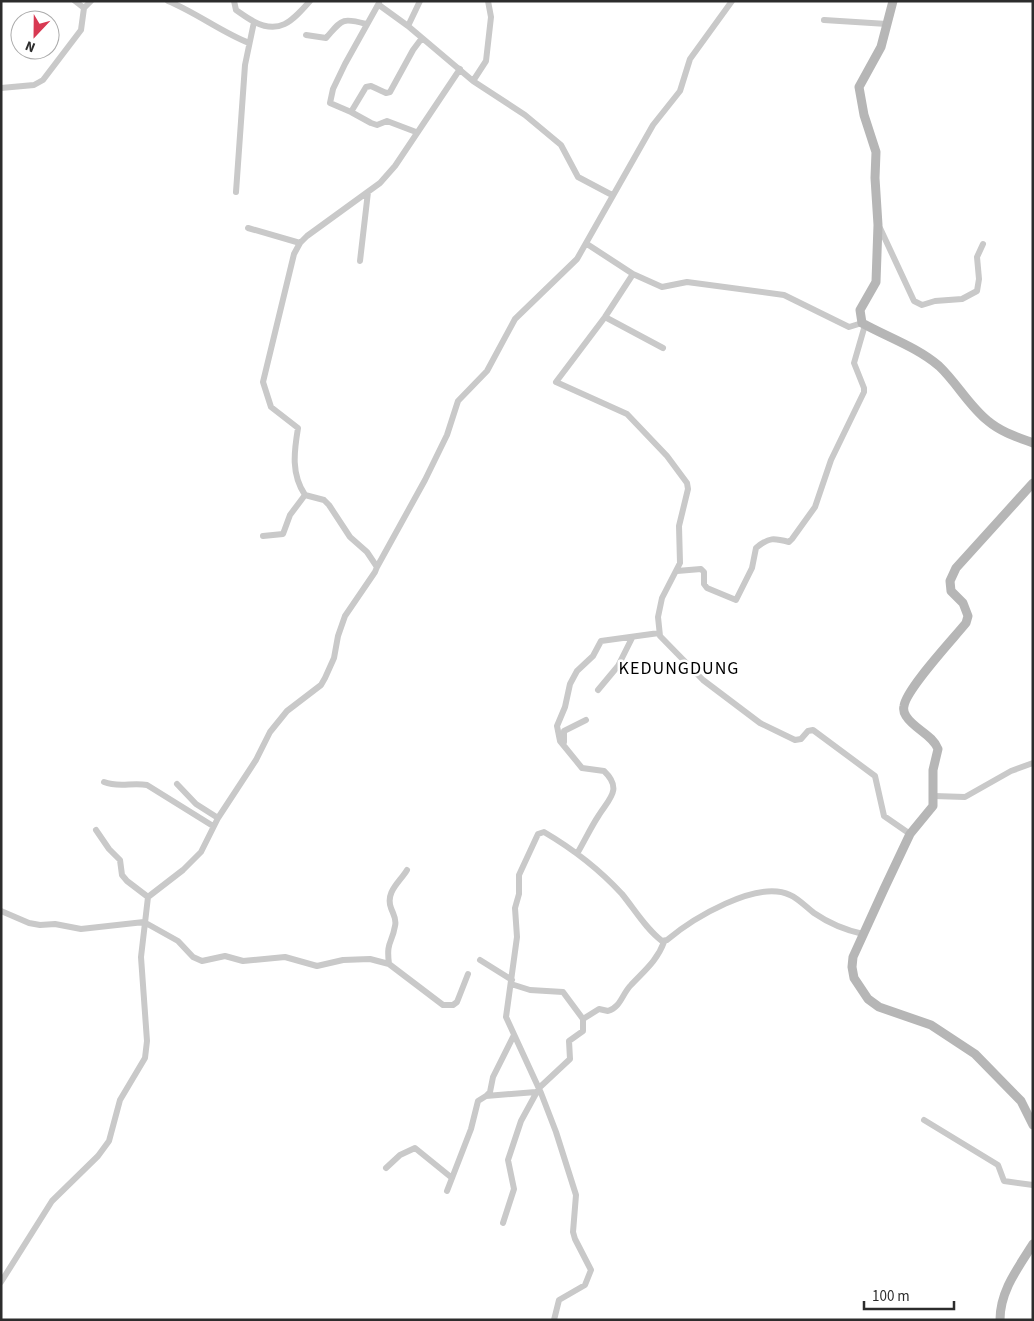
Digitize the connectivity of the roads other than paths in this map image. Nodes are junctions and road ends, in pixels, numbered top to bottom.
1 (74, 1) edge
2 (91, 1) edge
3 (168, 1) edge
4 (234, 1) edge
5 (310, 1) edge
6 (420, 1) edge
7 (488, 1) edge
8 (732, 1) edge
9 (894, 1) edge
10 (379, 3) edge
11 (84, 8) junction
12 (824, 20) dead end
13 (254, 22) junction
14 (366, 24) junction
15 (887, 24) junction
16 (408, 26) junction
17 (306, 35) dead end
18 (422, 38) junction
19 (249, 43) junction
20 (460, 70) junction
21 (473, 82) junction
22 (1, 88) edge
23 (351, 112) junction
24 (416, 132) junction
25 (236, 192) dead end
26 (368, 192) junction
27 (612, 195) junction
28 (878, 223) junction
29 (248, 228) dead end
30 (300, 243) junction
31 (588, 244) junction
32 (983, 244) dead end
33 (360, 261) dead end
34 (633, 274) junction
35 (605, 317) junction
36 (863, 324) junction
37 (663, 348) dead end
38 (1033, 443) edge
39 (1033, 483) edge
40 (305, 495) junction
41 (263, 536) dead end
42 (377, 567) junction
43 (677, 571) junction
44 (659, 633) junction
45 (632, 638) junction
46 (598, 690) dead end
47 (586, 720) dead end
48 (566, 747) junction
49 (1033, 763) edge
50 (104, 782) dead end
51 (177, 784) dead end
52 (934, 796) junction
53 (218, 818) junction
54 (213, 826) junction
55 (96, 830) dead end
56 (910, 834) junction
57 (578, 852) junction
58 (407, 870) dead end
59 (148, 897) junction
60 (1, 910) edge
61 (144, 922) junction
62 (863, 934) junction
63 (664, 942) junction
64 (480, 960) dead end
65 (389, 964) junction
66 (468, 974) dead end
67 (512, 982) junction
68 (583, 1019) junction
69 (514, 1035) junction
70 (537, 1090) junction
71 (486, 1096) junction
72 (924, 1120) dead end
73 (1033, 1125) edge
74 (386, 1168) dead end
75 (452, 1178) junction
76 (1033, 1185) edge
77 (447, 1191) dead end
78 (503, 1223) dead end
79 (1033, 1244) edge
80 (1, 1282) edge
81 (554, 1320) edge
82 (1000, 1320) edge

1 - 11 street
2 - 11 street
3 - 19 street
4 - 13 street
5 - 13 street
6 - 16 street
7 - 21 street
8 - 27 street
9 - 15 street
10 - 14 street
10 - 16 street
11 - 22 street
12 - 15 street
13 - 19 street
14 - 17 street
14 - 23 street
15 - 28 street
16 - 18 street
18 - 20 street
18 - 23 street
19 - 25 street
20 - 21 street
20 - 24 street
21 - 27 street
23 - 24 street
24 - 26 street
26 - 30 street
26 - 33 street
27 - 31 street
28 - 32 street
28 - 36 street
29 - 30 street
30 - 40 street
31 - 34 street
31 - 42 street
34 - 35 street
34 - 36 street
35 - 37 street
35 - 43 street
36 - 38 street
36 - 43 street
39 - 52 street
40 - 41 street
40 - 42 street
42 - 53 street
43 - 44 street
44 - 45 street
44 - 56 street
45 - 46 street
45 - 48 street
47 - 48 street
48 - 57 street
49 - 52 street
50 - 54 street
51 - 53 street
52 - 56 street
53 - 54 street
54 - 59 street
55 - 59 street
56 - 62 street
57 - 63 street
57 - 67 street
58 - 65 street
59 - 61 street
60 - 61 street
61 - 65 street
61 - 80 street
62 - 63 street
62 - 73 street
63 - 68 street
64 - 67 street
65 - 66 street
67 - 68 street
67 - 69 street
68 - 70 street
69 - 70 street
69 - 71 street
70 - 71 street
70 - 78 street
70 - 81 street
71 - 75 street
72 - 76 street
74 - 75 street
75 - 77 street
79 - 82 street

